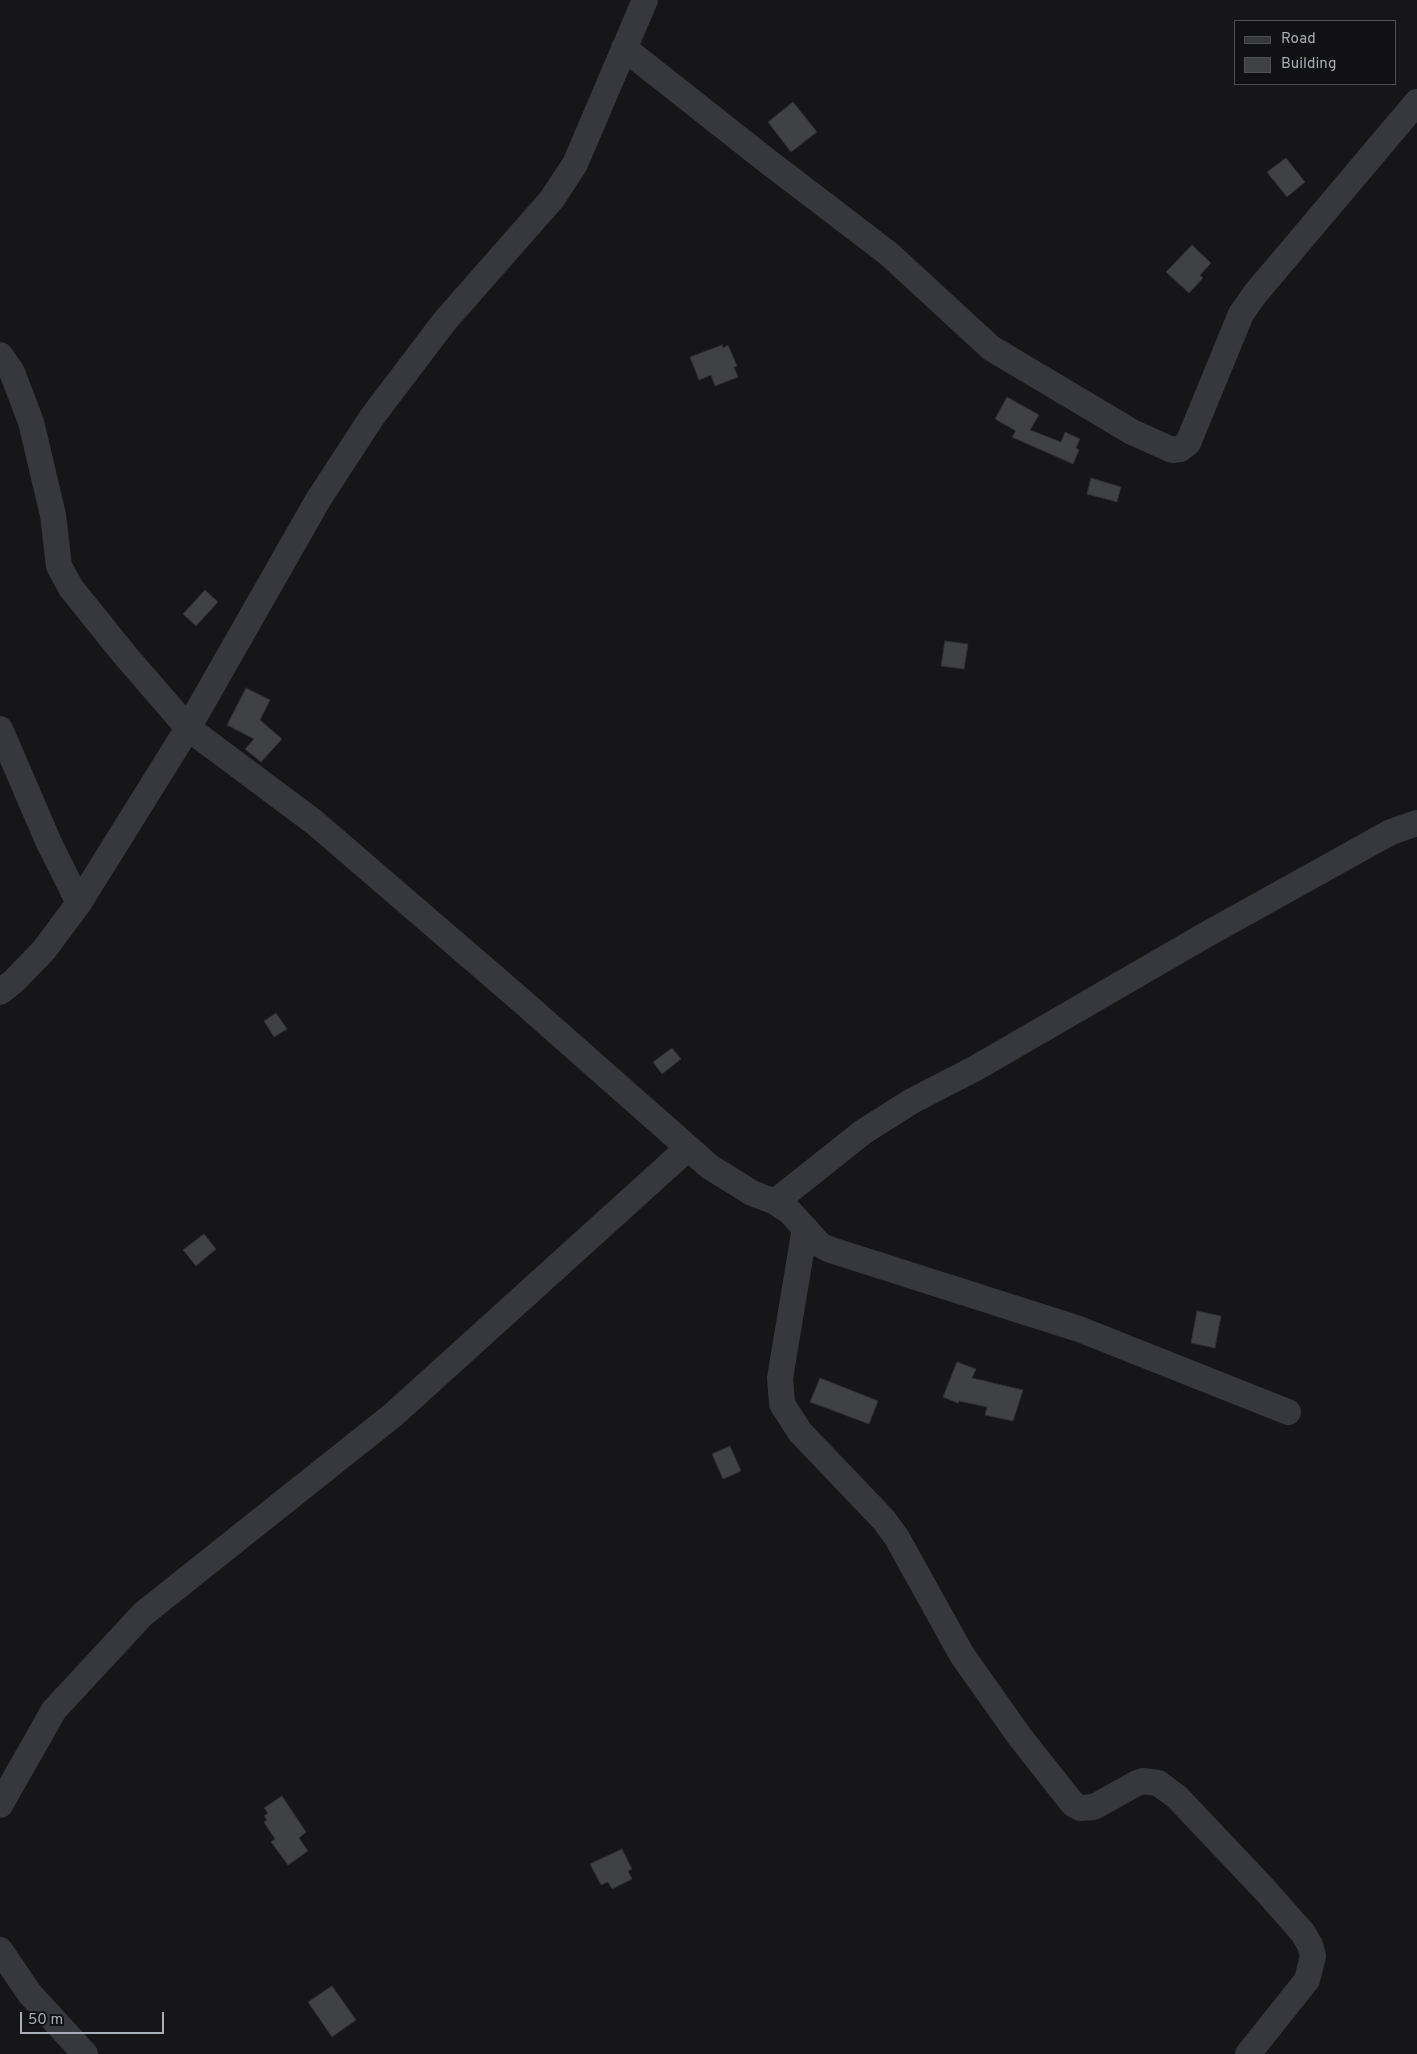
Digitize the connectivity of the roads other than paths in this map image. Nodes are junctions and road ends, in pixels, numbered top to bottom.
1 (645, 0) edge
2 (624, 48) junction
3 (1417, 102) edge
4 (0, 355) edge
5 (188, 728) junction
6 (0, 729) edge
7 (1417, 823) edge
8 (79, 903) junction
9 (0, 992) edge
10 (688, 1148) junction
11 (775, 1202) junction
12 (805, 1228) junction
13 (1288, 1412) dead end
14 (0, 1805) edge
15 (0, 1950) edge
16 (85, 2054) edge
17 (1248, 2054) edge

1 - 2 street
2 - 3 street
2 - 5 street
4 - 5 street
5 - 8 street
5 - 10 street
6 - 8 street
7 - 11 street
8 - 9 street
10 - 11 street
10 - 14 street
11 - 12 street
12 - 13 street
12 - 17 street
15 - 16 street

